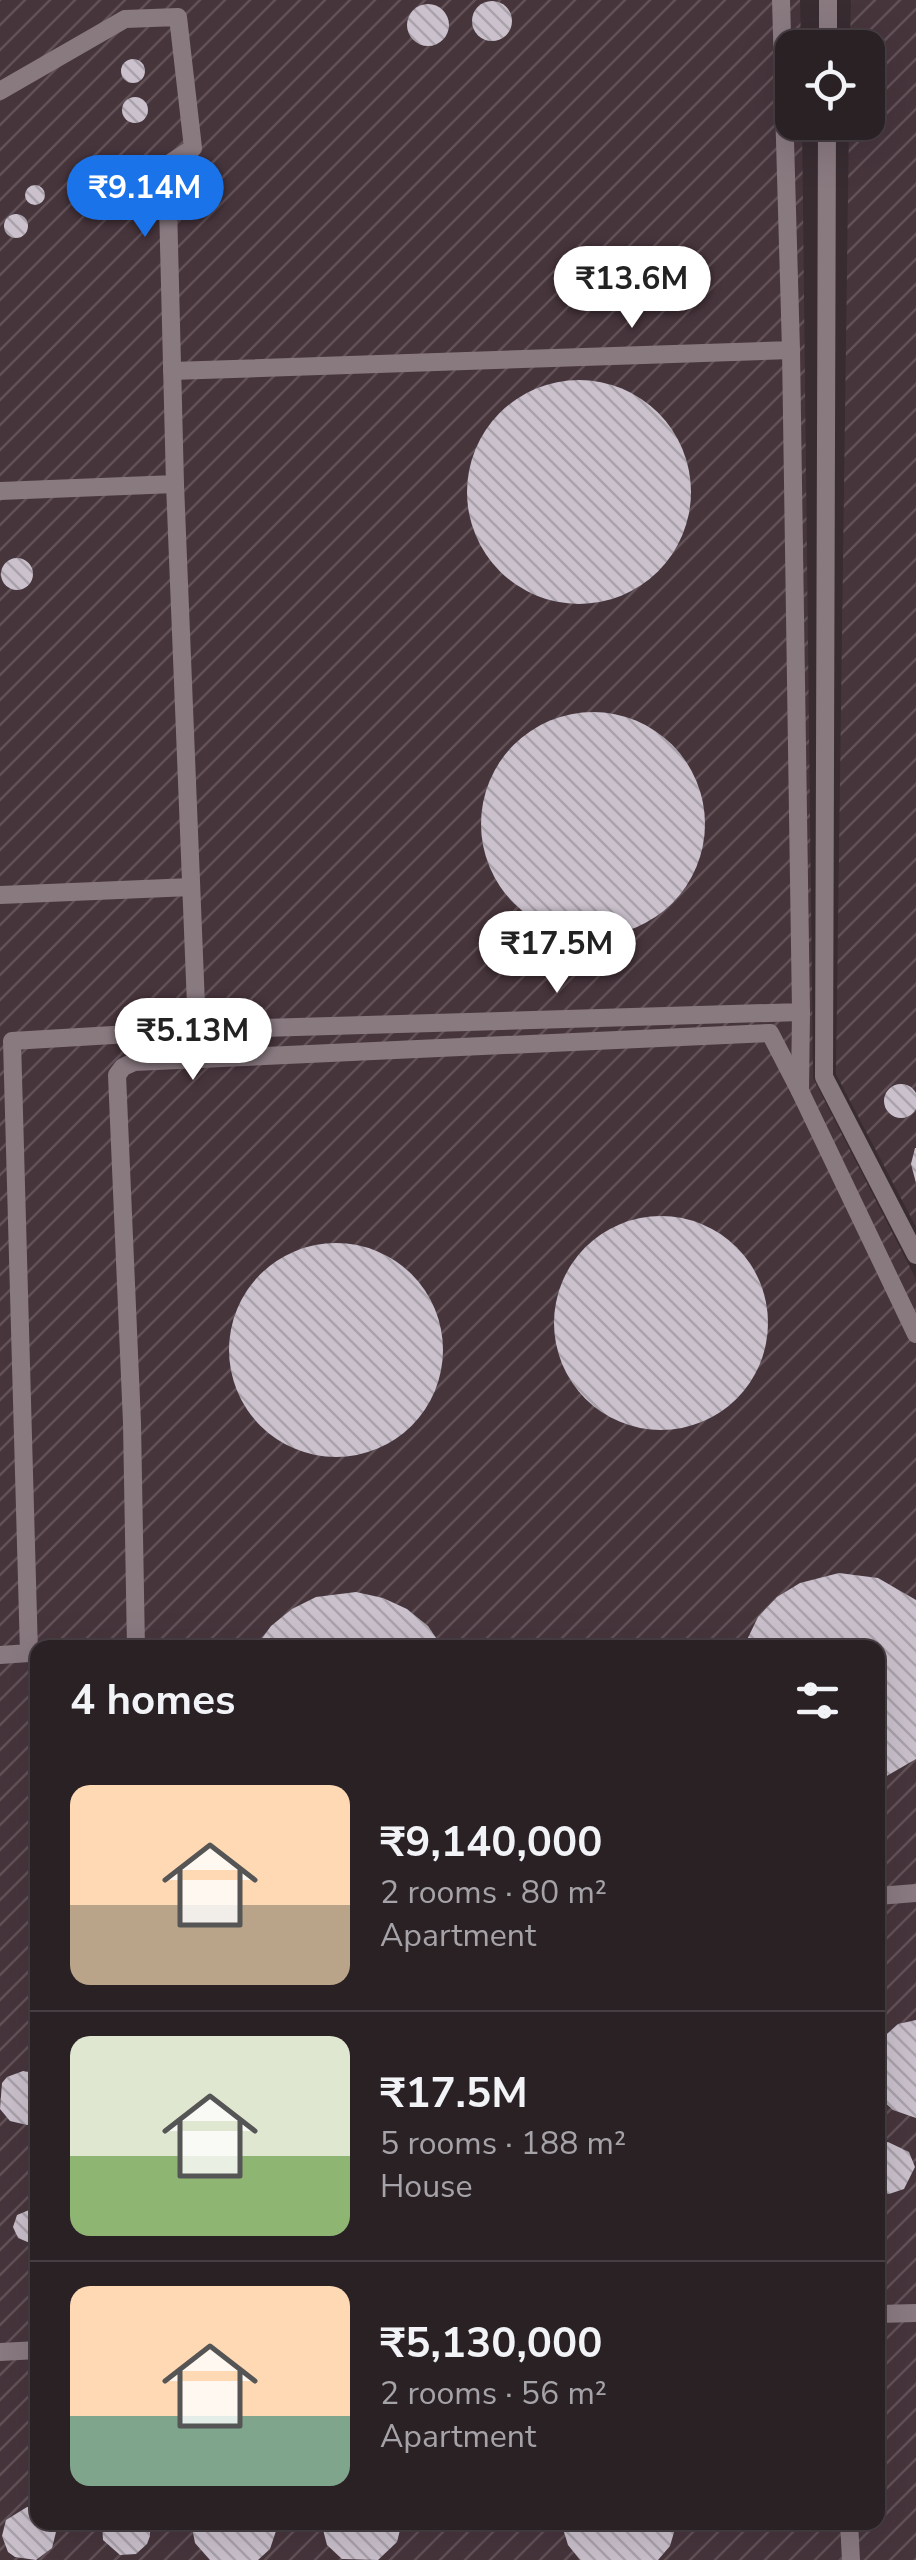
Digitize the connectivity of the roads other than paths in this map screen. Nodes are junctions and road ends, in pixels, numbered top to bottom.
1 (781, 0) edge
2 (828, 0) edge
3 (177, 8) edge
4 (828, 30) edge
5 (0, 91) edge
6 (827, 140) edge
7 (790, 350) junction
8 (172, 371) junction
9 (175, 484) junction
10 (0, 491) edge
11 (192, 887) junction
12 (0, 895) edge
13 (801, 1012) junction
14 (196, 1030) junction
15 (800, 1091) junction
16 (916, 1255) edge
17 (916, 1334) edge
18 (136, 1640) edge
19 (0, 1655) edge
20 (916, 1893) edge
21 (885, 1895) edge
22 (916, 2312) edge
23 (885, 2314) edge
24 (30, 2350) edge
25 (0, 2352) edge
26 (849, 2530) edge
27 (851, 2560) edge

1 - 7 street
2 - 4 street
3 - 5 street
3 - 8 street
6 - 16 street
7 - 8 street
7 - 13 street
8 - 9 street
9 - 10 street
9 - 11 street
11 - 12 street
11 - 14 street
13 - 14 street
13 - 15 street
14 - 19 street
15 - 17 street
15 - 18 street
20 - 21 street
22 - 23 street
24 - 25 street
26 - 27 street

